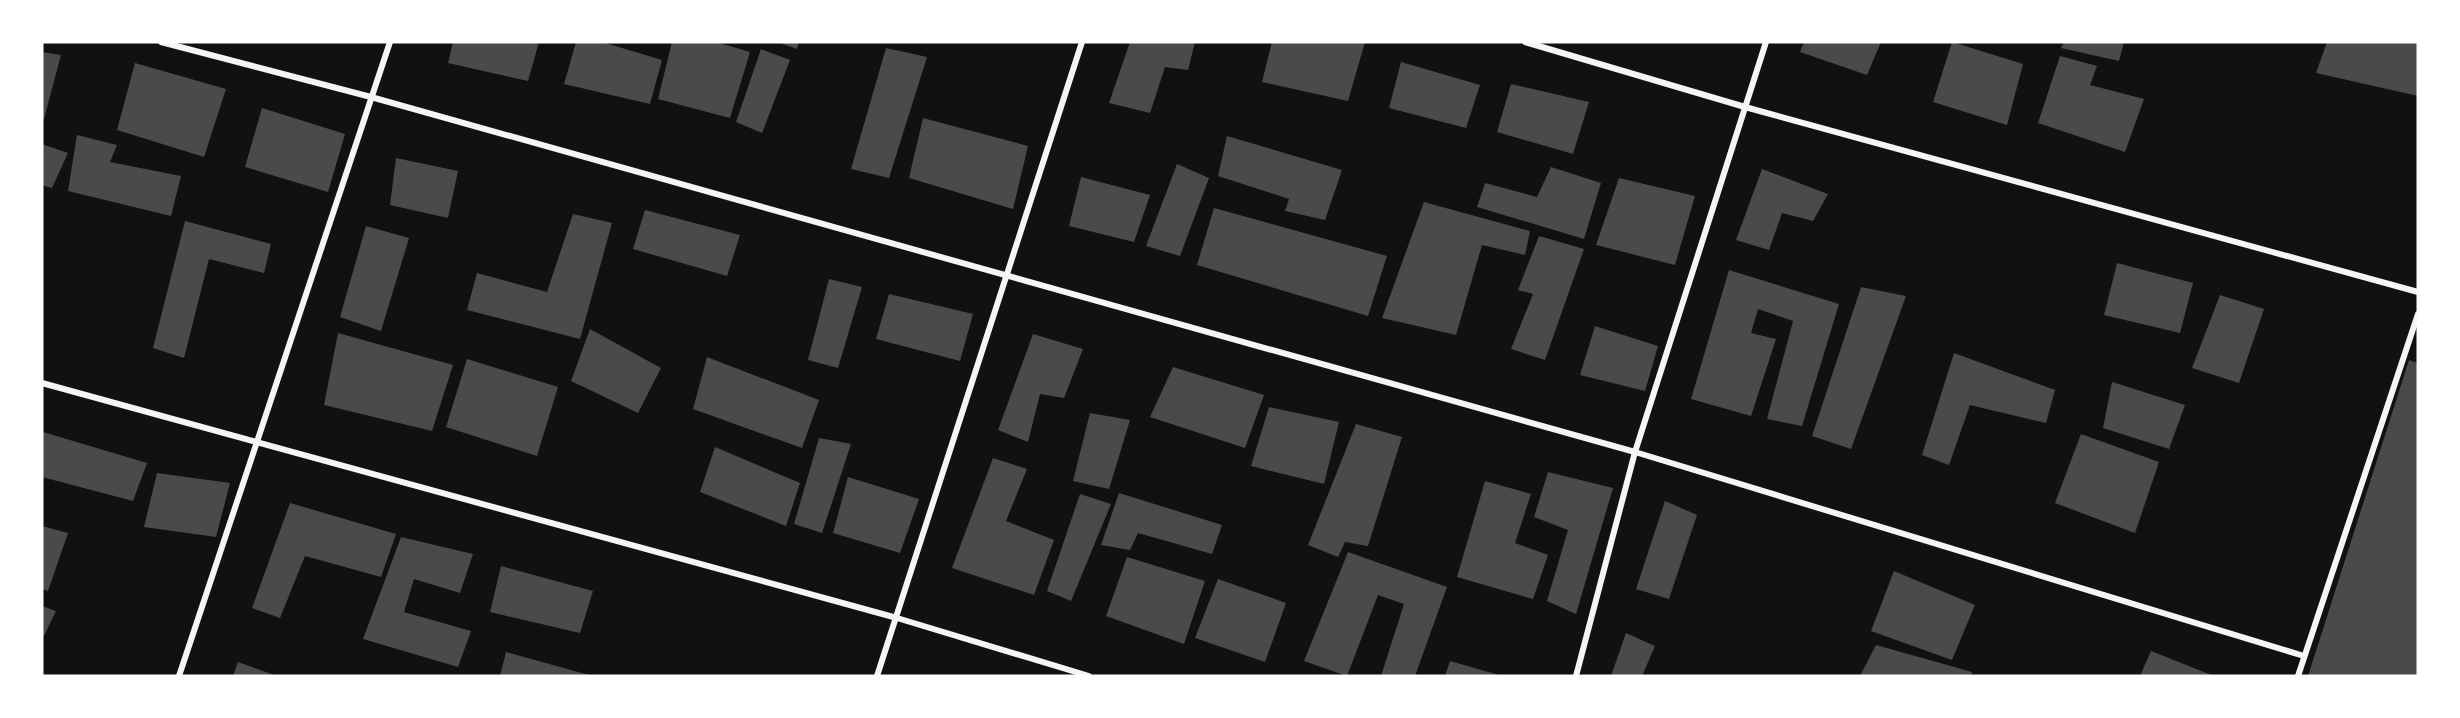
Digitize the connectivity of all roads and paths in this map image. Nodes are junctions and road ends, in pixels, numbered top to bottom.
1 (161, 42) edge
2 (390, 42) edge
3 (1082, 42) edge
4 (1525, 42) edge
5 (1766, 42) edge
6 (371, 97) junction
7 (1745, 107) junction
8 (1007, 276) junction
9 (2418, 292) edge
10 (2418, 314) edge
11 (42, 383) edge
12 (257, 442) junction
13 (1635, 452) junction
14 (897, 618) junction
15 (2304, 656) junction
16 (179, 676) edge
17 (877, 676) edge
18 (1089, 676) edge
19 (1576, 676) edge
20 (2298, 676) edge

1 - 6 street
2 - 6 street
3 - 8 street
4 - 7 street
5 - 7 street
6 - 8 street
6 - 12 street
7 - 9 street
7 - 13 street
8 - 13 street
8 - 14 street
10 - 15 street
11 - 12 street
12 - 14 street
12 - 16 street
13 - 15 street
13 - 19 street
14 - 17 street
14 - 18 street
15 - 20 street

